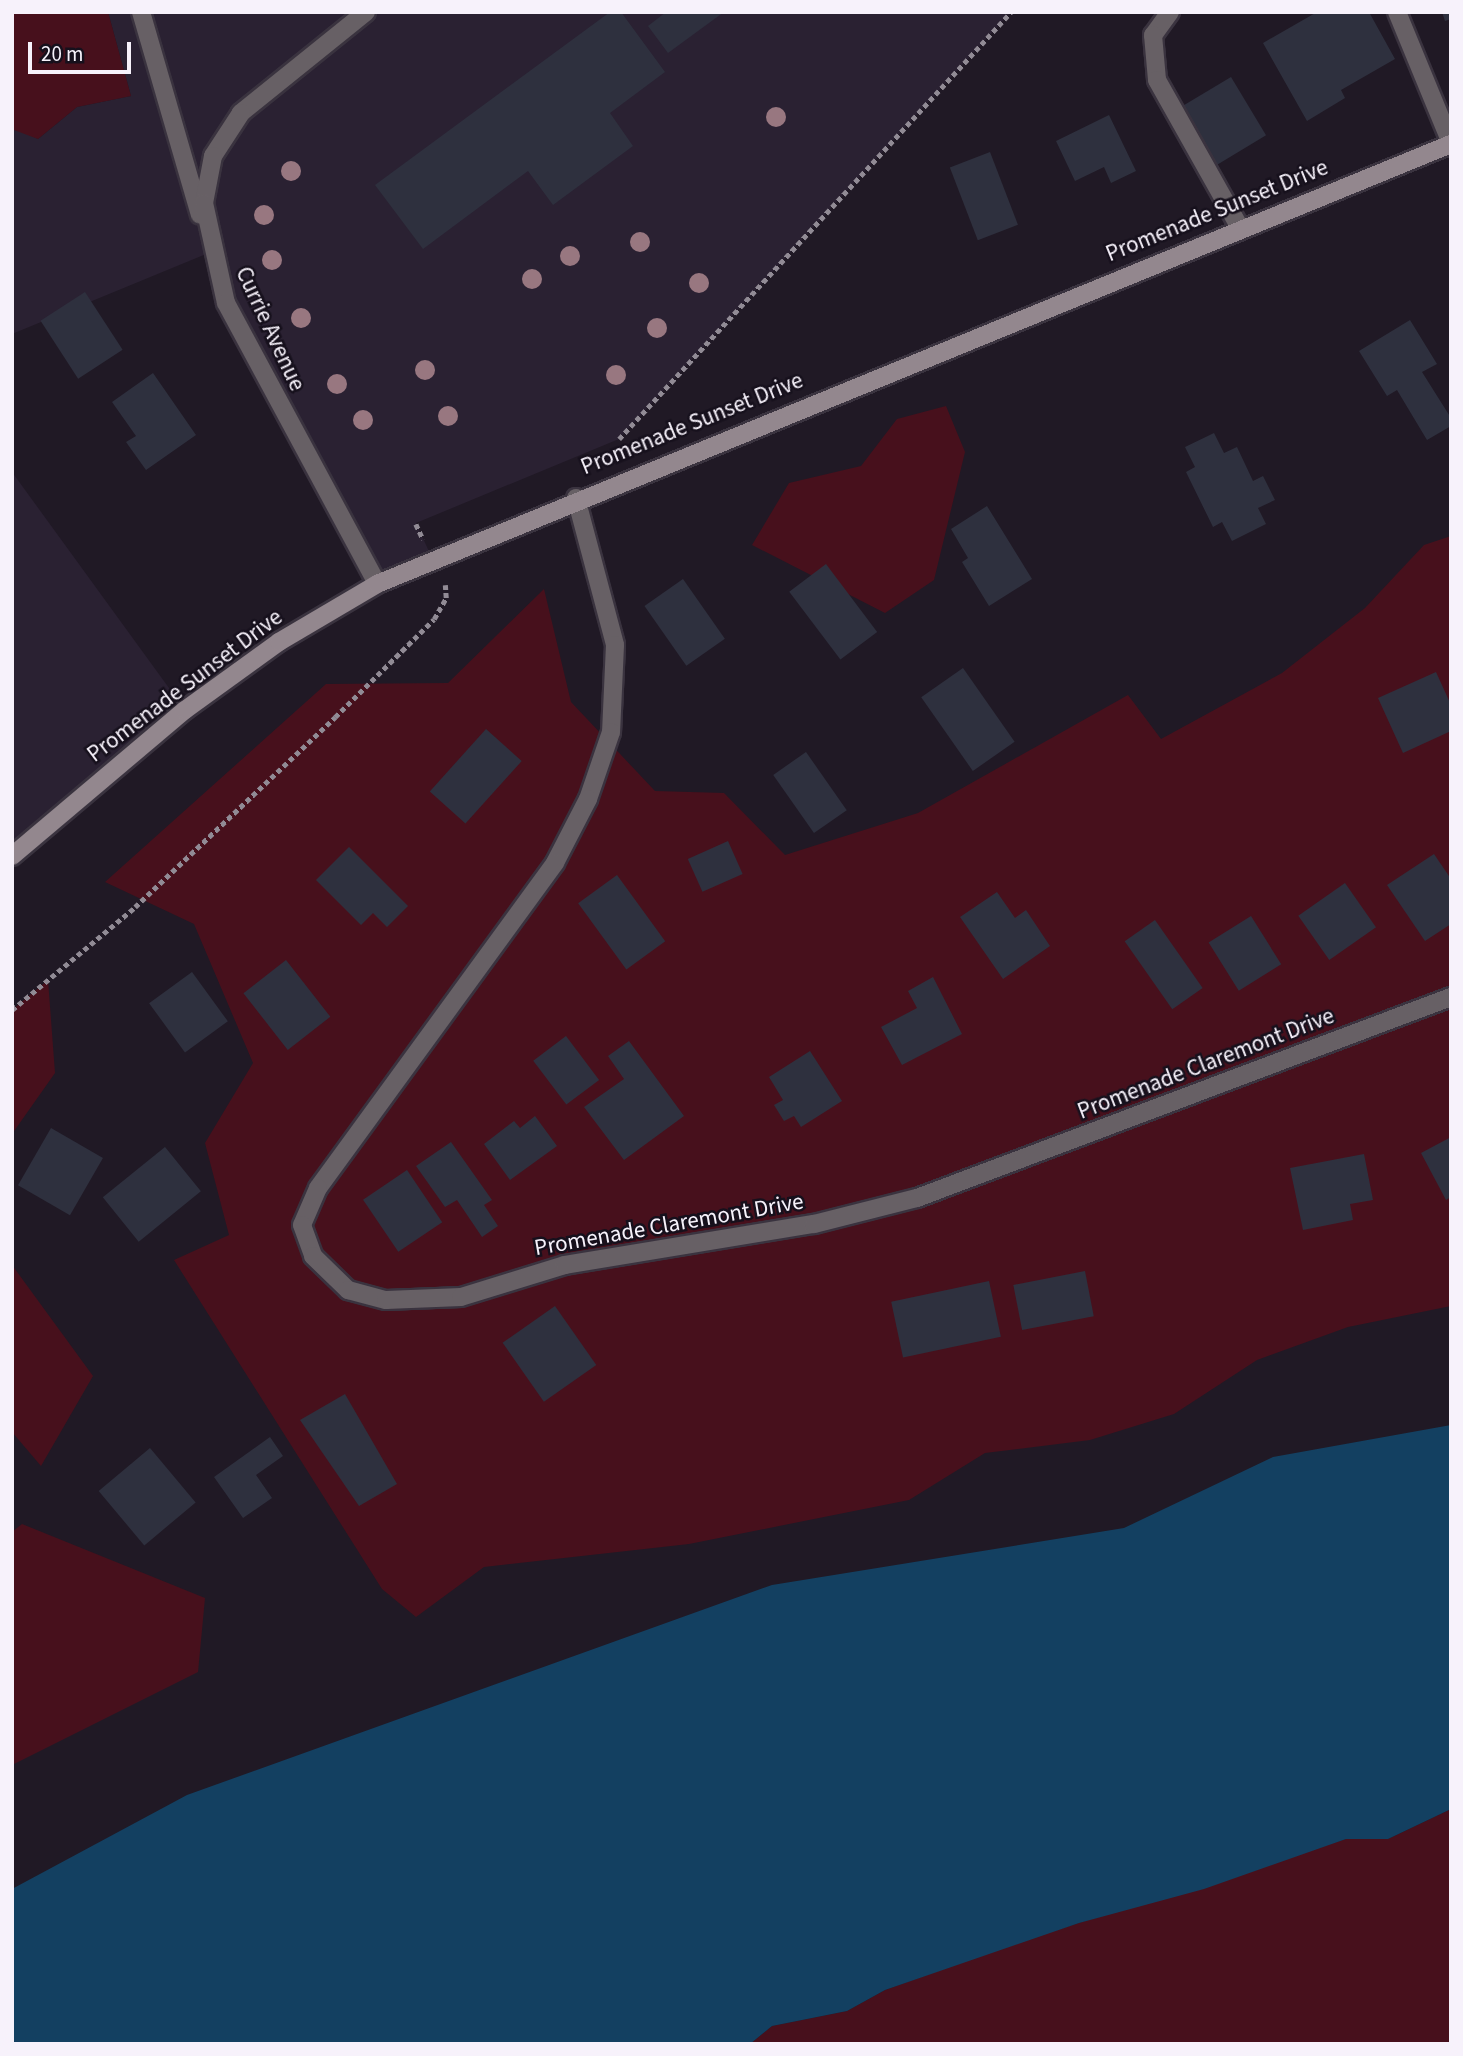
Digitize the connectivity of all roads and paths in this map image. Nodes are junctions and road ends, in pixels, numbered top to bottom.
1 (141, 12) edge
2 (366, 12) edge
3 (1011, 12) edge
4 (1170, 12) edge
5 (1397, 12) edge
6 (1451, 143) edge
7 (1240, 228) junction
8 (211, 252) junction
9 (619, 439) dead end
10 (576, 498) junction
11 (377, 584) junction
12 (445, 585) dead end
13 (12, 856) edge
14 (1451, 997) edge
15 (12, 1010) edge

1 - 8 street
2 - 8 street, Currie Avenue
3 - 9 path
4 - 7 street
5 - 6 street
6 - 7 street, Promenade Sunset Drive
7 - 10 street, Promenade Sunset Drive
8 - 11 street, Currie Avenue
10 - 11 street, Promenade Sunset Drive
10 - 14 street, Promenade Claremont Drive
11 - 13 street, Promenade Sunset Drive
12 - 15 path

